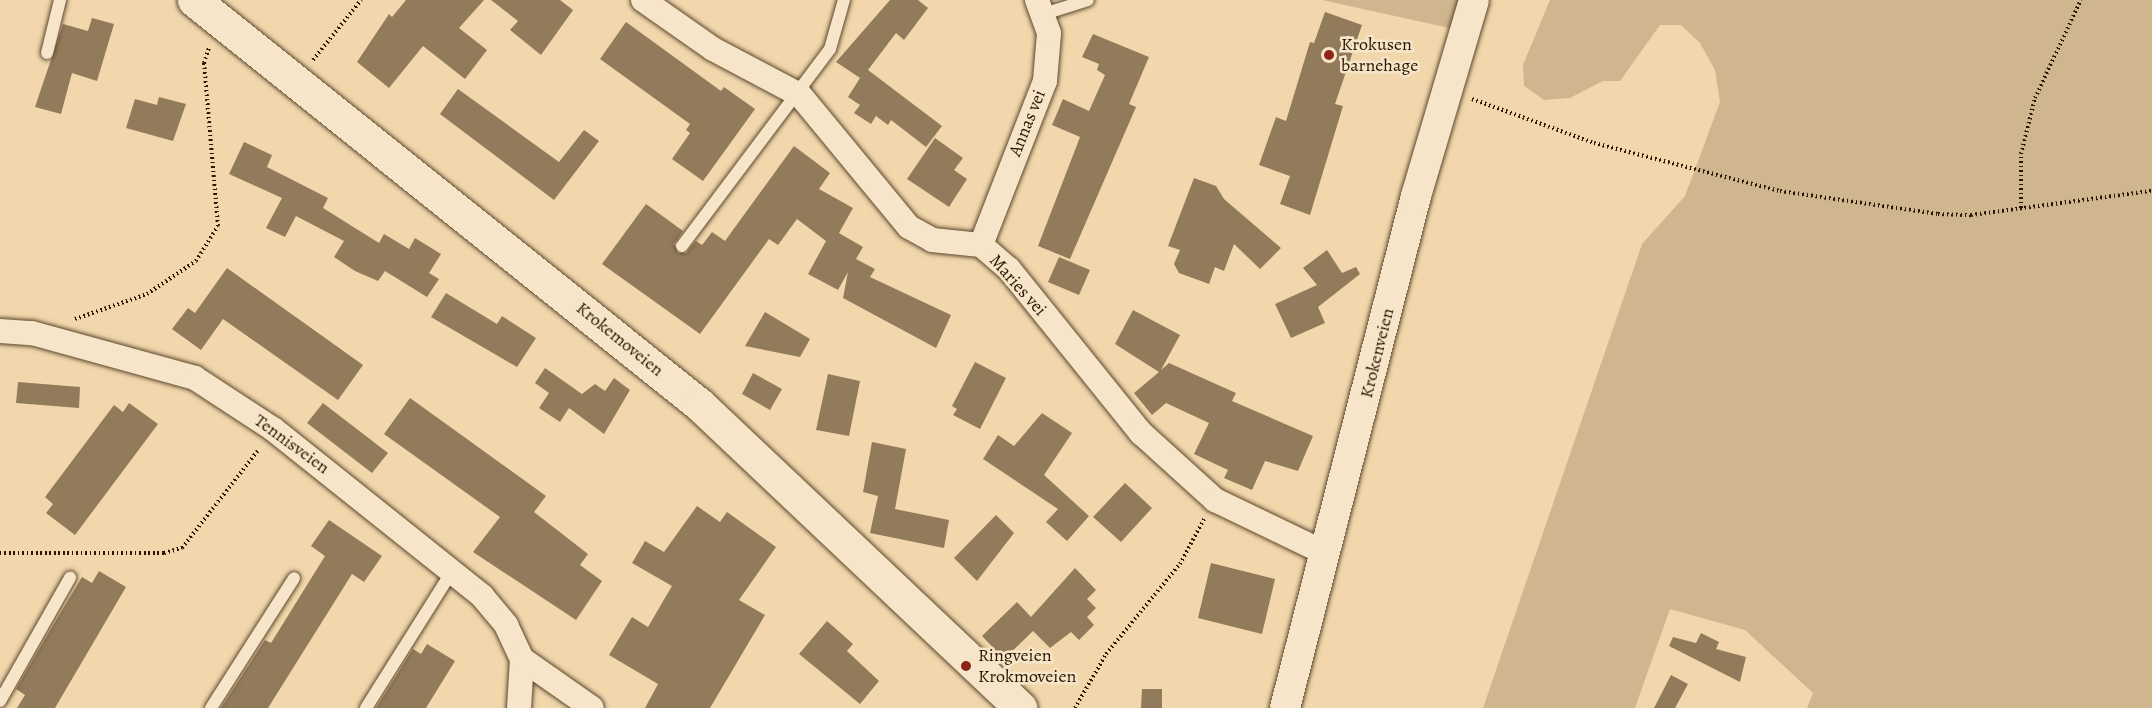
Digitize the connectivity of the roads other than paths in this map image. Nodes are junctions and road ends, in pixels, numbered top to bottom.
1 (60, 0) edge
2 (194, 0) edge
3 (643, 0) edge
4 (844, 0) edge
5 (1088, 0) edge
6 (1474, 0) edge
7 (1041, 7) edge
8 (46, 53) dead end
9 (800, 95) junction
10 (981, 245) junction
11 (682, 246) dead end
12 (0, 332) edge
13 (1325, 553) junction
14 (453, 570) junction
15 (70, 578) dead end
16 (294, 578) dead end
17 (522, 659) junction
18 (0, 702) edge
19 (211, 708) edge
20 (366, 708) edge
21 (519, 708) edge
22 (592, 708) edge
23 (1020, 708) edge
24 (1286, 708) edge

1 - 8 lane
2 - 23 main road, Krokemoveien
3 - 9 street, Maries vei
4 - 9 lane
5 - 7 lane
6 - 13 street, Krokenveien
7 - 10 street, Annas vei
9 - 10 street, Maries vei
9 - 11 lane
10 - 13 street, Maries vei
12 - 14 street, Tennisveien
13 - 24 street, Krokenveien
14 - 17 street, Tennisveien
14 - 20 lane
15 - 18 lane
16 - 19 lane
17 - 21 street, Tennisveien
17 - 22 street, Tennisveien

